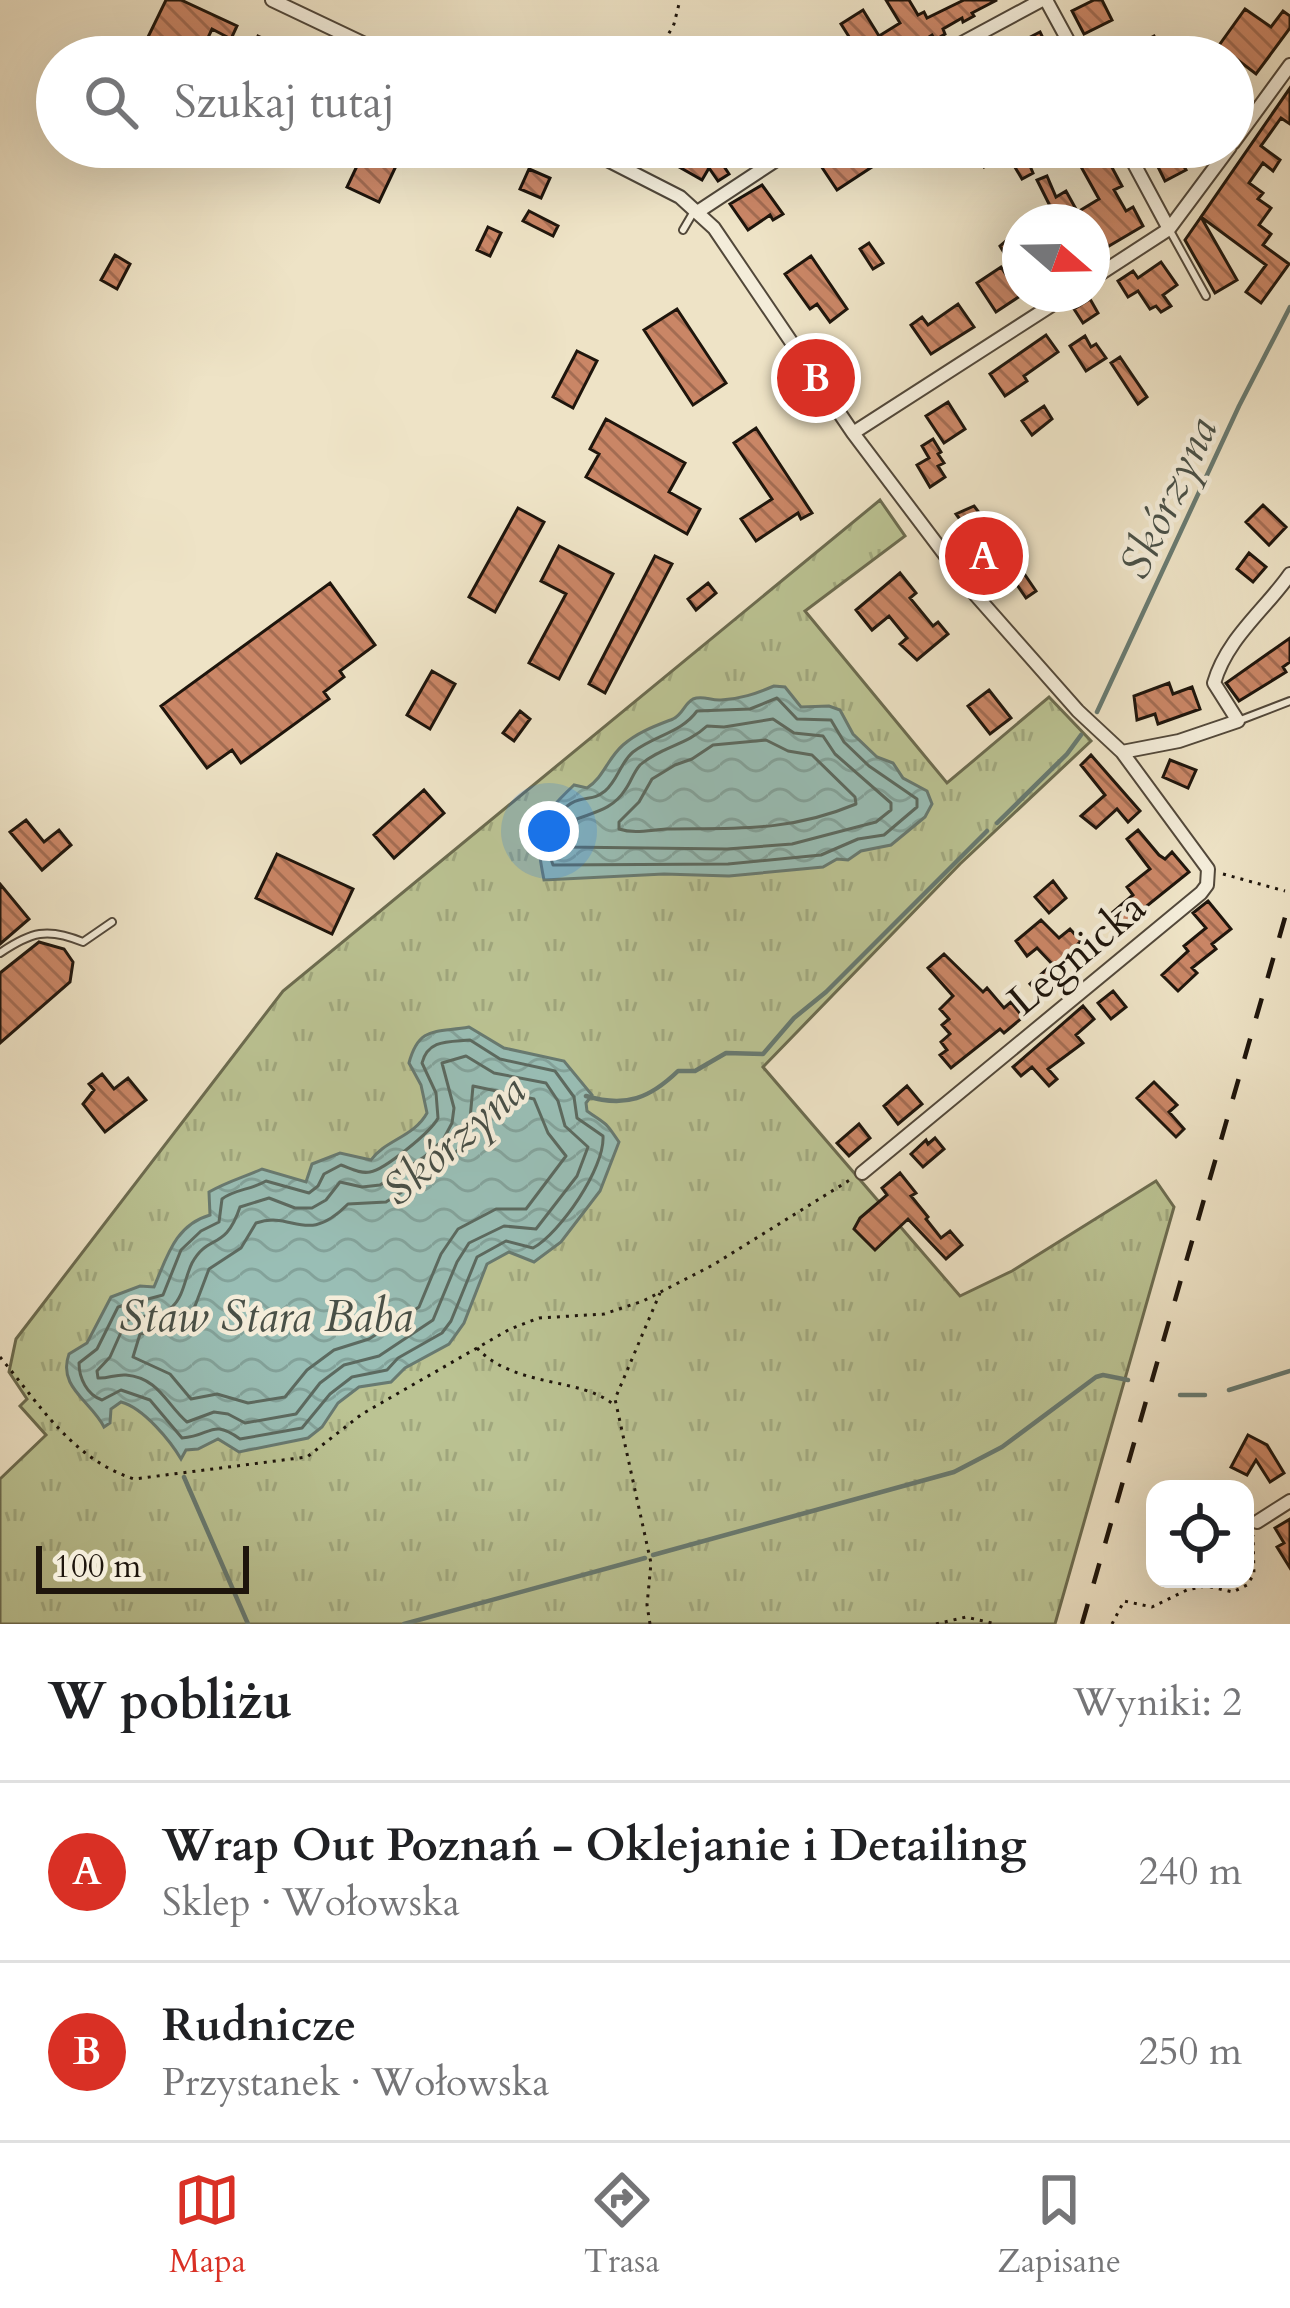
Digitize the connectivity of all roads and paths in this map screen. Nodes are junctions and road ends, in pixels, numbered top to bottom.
1 (272, 0) edge
2 (680, 0) edge
3 (1044, 0) edge
4 (348, 36) edge
5 (667, 36) edge
6 (976, 36) edge
7 (1065, 36) edge
8 (1290, 65) edge
9 (1254, 114) edge
10 (626, 168) edge
11 (763, 168) edge
12 (1136, 168) edge
13 (1214, 168) edge
14 (697, 210) junction
15 (1169, 229) junction
16 (683, 230) dead end
17 (1110, 267) edge
18 (1206, 296) dead end
19 (1041, 312) edge
20 (854, 433) junction
21 (1290, 574) edge
22 (1290, 701) edge
23 (1238, 721) junction
24 (1122, 752) junction
25 (1208, 869) junction
26 (1285, 891) dead end
27 (112, 922) dead end
28 (0, 952) edge
29 (862, 1173) joint
30 (661, 1292) junction
31 (477, 1348) junction
32 (0, 1357) edge
33 (615, 1407) junction
34 (1290, 1502) edge
35 (1257, 1522) joint
36 (650, 1624) edge
37 (936, 1624) edge
38 (996, 1624) edge
39 (1112, 1624) edge

1 - 4 street
2 - 5 path
3 - 6 street
3 - 7 street
8 - 9 street
10 - 14 street
11 - 14 street
12 - 15 street
13 - 15 street
14 - 16 lane
14 - 20 street
15 - 17 street
15 - 18 lane
19 - 20 street
20 - 24 street
21 - 23 street
22 - 23 lane
23 - 24 street
24 - 25 street
25 - 26 path
25 - 29 street, Legnicka
27 - 28 lane
29 - 30 path
30 - 31 path
30 - 33 path
31 - 32 path
31 - 33 path
33 - 36 path
34 - 35 street
35 - 39 path
37 - 38 path

